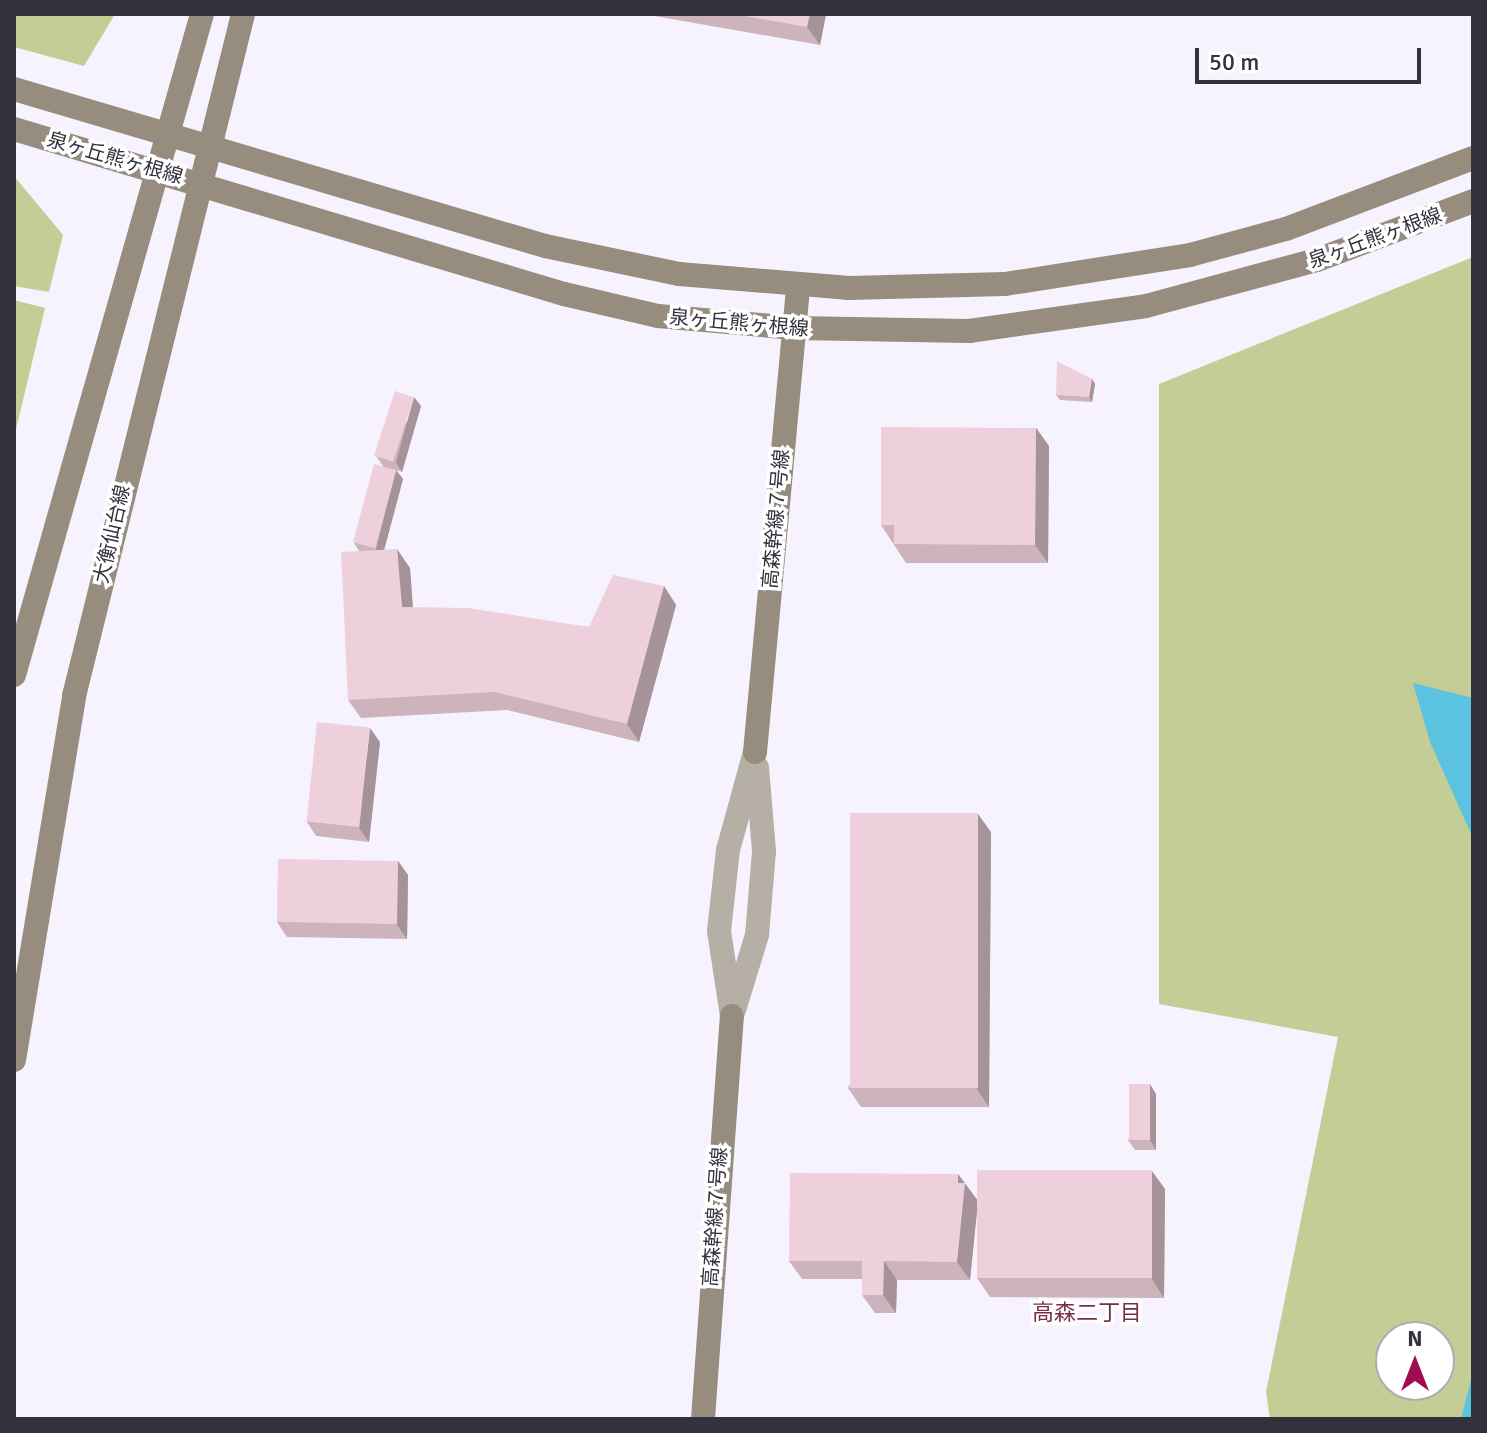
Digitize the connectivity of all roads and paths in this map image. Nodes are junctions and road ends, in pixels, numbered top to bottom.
1 (202, 14) edge
2 (243, 14) edge
3 (14, 89) edge
4 (14, 129) edge
5 (167, 134) junction
6 (209, 146) junction
7 (1473, 158) edge
8 (156, 171) junction
9 (199, 183) junction
10 (1473, 201) edge
11 (798, 286) junction
12 (794, 328) junction
13 (14, 675) edge
14 (755, 752) junction
15 (732, 1016) junction
16 (14, 1060) edge
17 (703, 1419) edge

1 - 5 main road
2 - 6 main road, 大衡仙台線
3 - 5 main road, 泉ヶ丘熊ヶ根線
4 - 8 main road, 泉ヶ丘熊ヶ根線
5 - 6 main road, 泉ヶ丘熊ヶ根線
5 - 8 main road
6 - 9 main road, 大衡仙台線
6 - 11 main road, 泉ヶ丘熊ヶ根線
7 - 11 main road, 泉ヶ丘熊ヶ根線
8 - 9 main road, 泉ヶ丘熊ヶ根線
8 - 13 main road
9 - 12 main road, 泉ヶ丘熊ヶ根線
9 - 16 main road, 大衡仙台線
10 - 12 main road, 泉ヶ丘熊ヶ根線
11 - 12 main road, 高森幹線７号線
12 - 14 main road, 高森幹線７号線
14 - 15 street, 高森幹線７号線
14 - 15 street, 高森幹線７号線
15 - 17 main road, 高森幹線７号線

